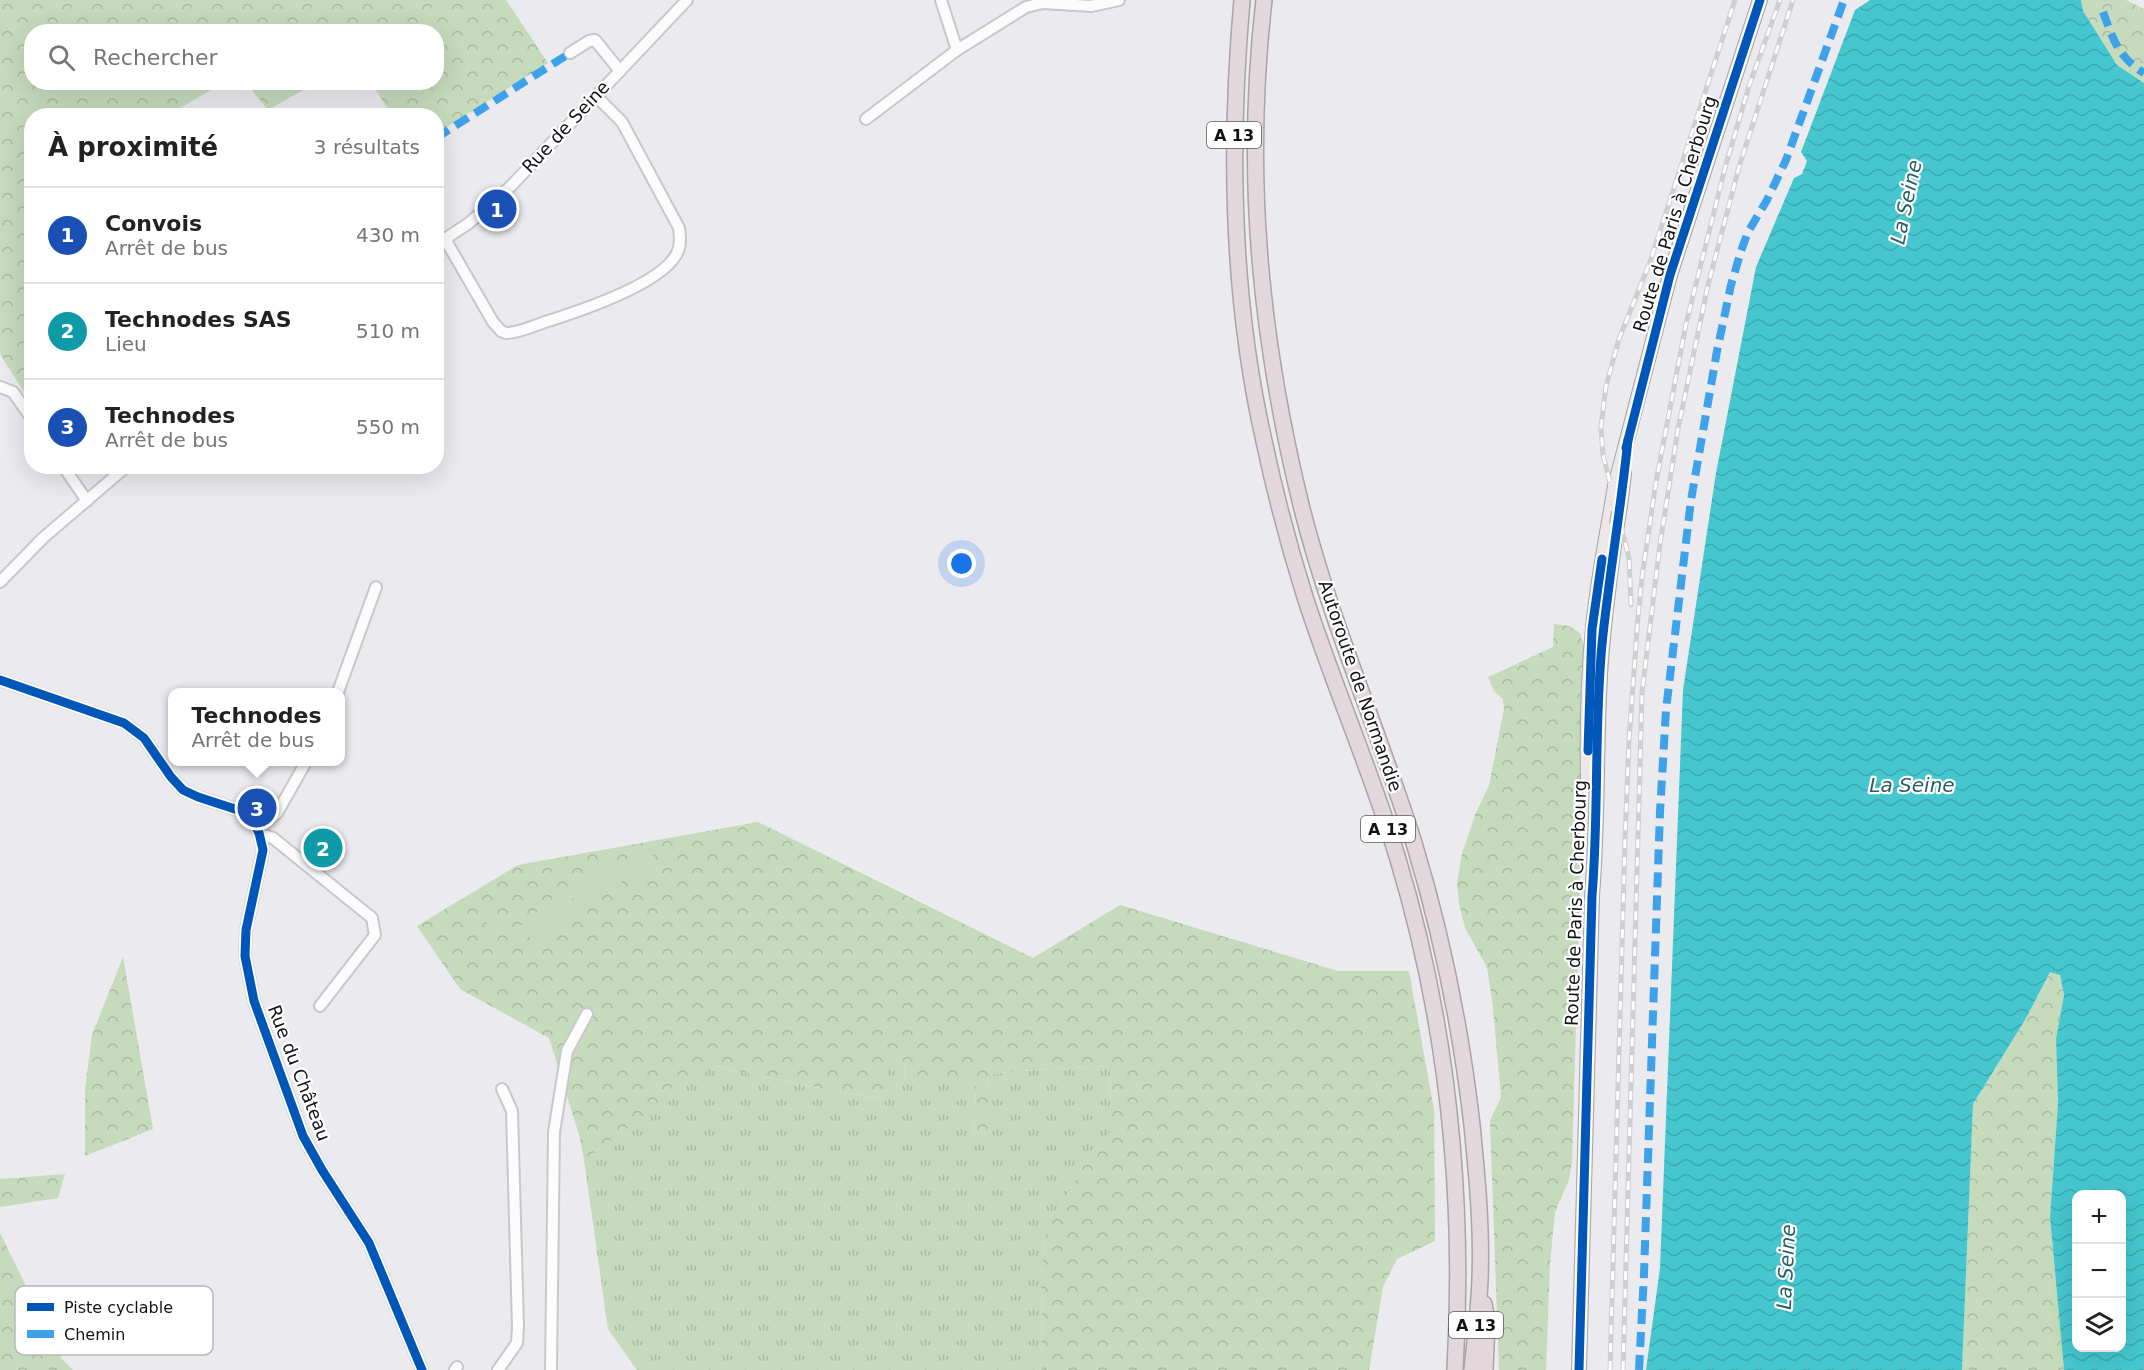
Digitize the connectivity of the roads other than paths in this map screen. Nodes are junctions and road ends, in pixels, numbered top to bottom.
1 (687, 0) edge
2 (940, 0) edge
3 (1119, 0) edge
4 (1242, 0) edge
5 (1264, 0) edge
6 (1760, 0) edge
7 (957, 50) junction
8 (570, 53) dead end
9 (620, 71) junction
10 (597, 97) junction
11 (866, 119) dead end
12 (444, 240) edge
13 (444, 247) edge
14 (0, 387) edge
15 (24, 408) edge
16 (1628, 440) junction
17 (68, 474) edge
18 (118, 474) edge
19 (87, 501) junction
20 (1616, 505) junction
21 (43, 538) junction
22 (0, 572) edge
23 (0, 582) edge
24 (376, 587) dead end
25 (0, 680) edge
26 (340, 688) edge
27 (304, 766) edge
28 (259, 833) junction
29 (1592, 896) junction
30 (320, 1006) dead end
31 (587, 1014) dead end
32 (502, 1089) dead end
33 (1480, 1279) junction
34 (422, 1370) edge
35 (498, 1370) edge
36 (551, 1370) edge
37 (1455, 1370) edge
38 (1472, 1370) edge
39 (1485, 1370) edge
40 (1579, 1370) edge

1 - 9 street, Rue de Seine
2 - 7 street
3 - 7 street
4 - 37 highway, Autoroute de Normandie / A 13
5 - 33 highway, Autoroute de Normandie / A 13
6 - 16 main road, Route de Paris à Cherbourg
7 - 11 street
8 - 9 street
9 - 10 street, Rue de Seine
10 - 12 street, Rue de Seine
10 - 13 street
14 - 15 street
16 - 20 main road, Route de Paris à Cherbourg
16 - 20 main road, Route de Paris à Cherbourg, bridge
17 - 19 street
18 - 19 street
19 - 21 street
20 - 29 main road, Route de Paris à Cherbourg, bridge
20 - 29 main road, Route de Paris à Cherbourg
21 - 22 street
21 - 23 street
24 - 26 street
25 - 28 street
27 - 28 street
28 - 30 street
28 - 34 street, Rue du Château
29 - 40 main road, Route de Paris à Cherbourg
31 - 36 street
32 - 35 street
33 - 38 highway, Autoroute de Normandie / A 13
33 - 39 highway

